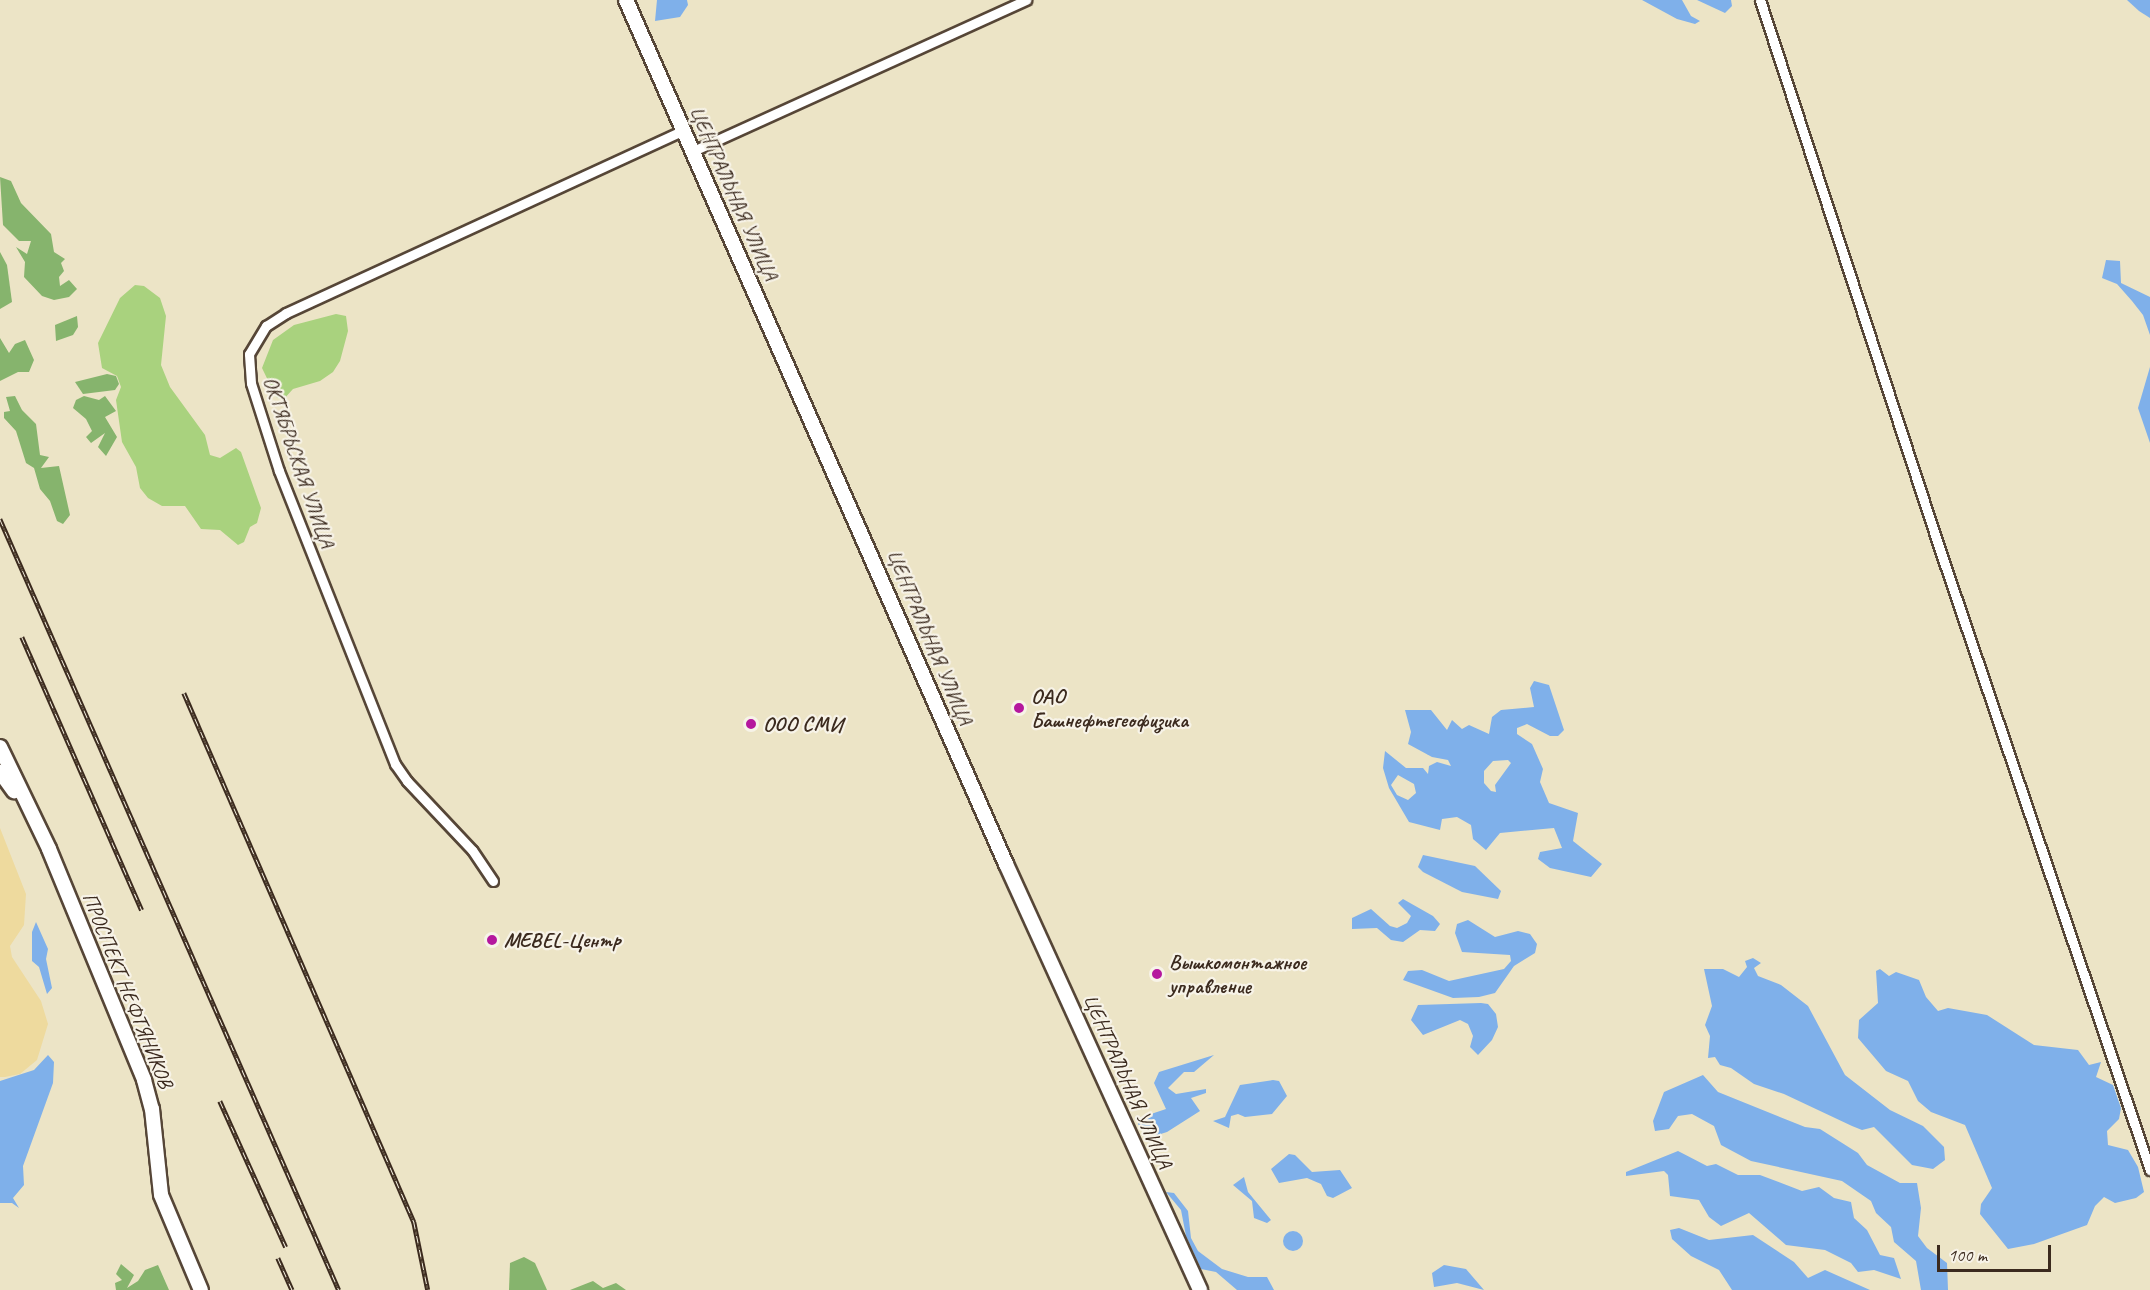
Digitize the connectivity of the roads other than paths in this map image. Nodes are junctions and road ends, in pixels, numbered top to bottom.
1 (626, 0) edge
2 (1026, 0) edge
3 (1761, 0) edge
4 (684, 130) junction
5 (693, 150) junction
6 (0, 747) edge
7 (0, 772) edge
8 (49, 849) junction
9 (493, 881) dead end
10 (2150, 1170) edge
11 (201, 1290) edge
12 (1200, 1290) edge

1 - 4 street, ЦЕНТРАЛЬНАЯ УЛИЦА
2 - 5 street
3 - 10 street
4 - 5 street, ЦЕНТРАЛЬНАЯ УЛИЦА
4 - 9 street, ОКТЯБРЬСКАЯ УЛИЦА
5 - 12 street, ЦЕНТРАЛЬНАЯ УЛИЦА
6 - 8 street, ПРОСПЕКТ НЕФТЯНИКОВ
7 - 8 street
8 - 11 street, ПРОСПЕКТ НЕФТЯНИКОВ

